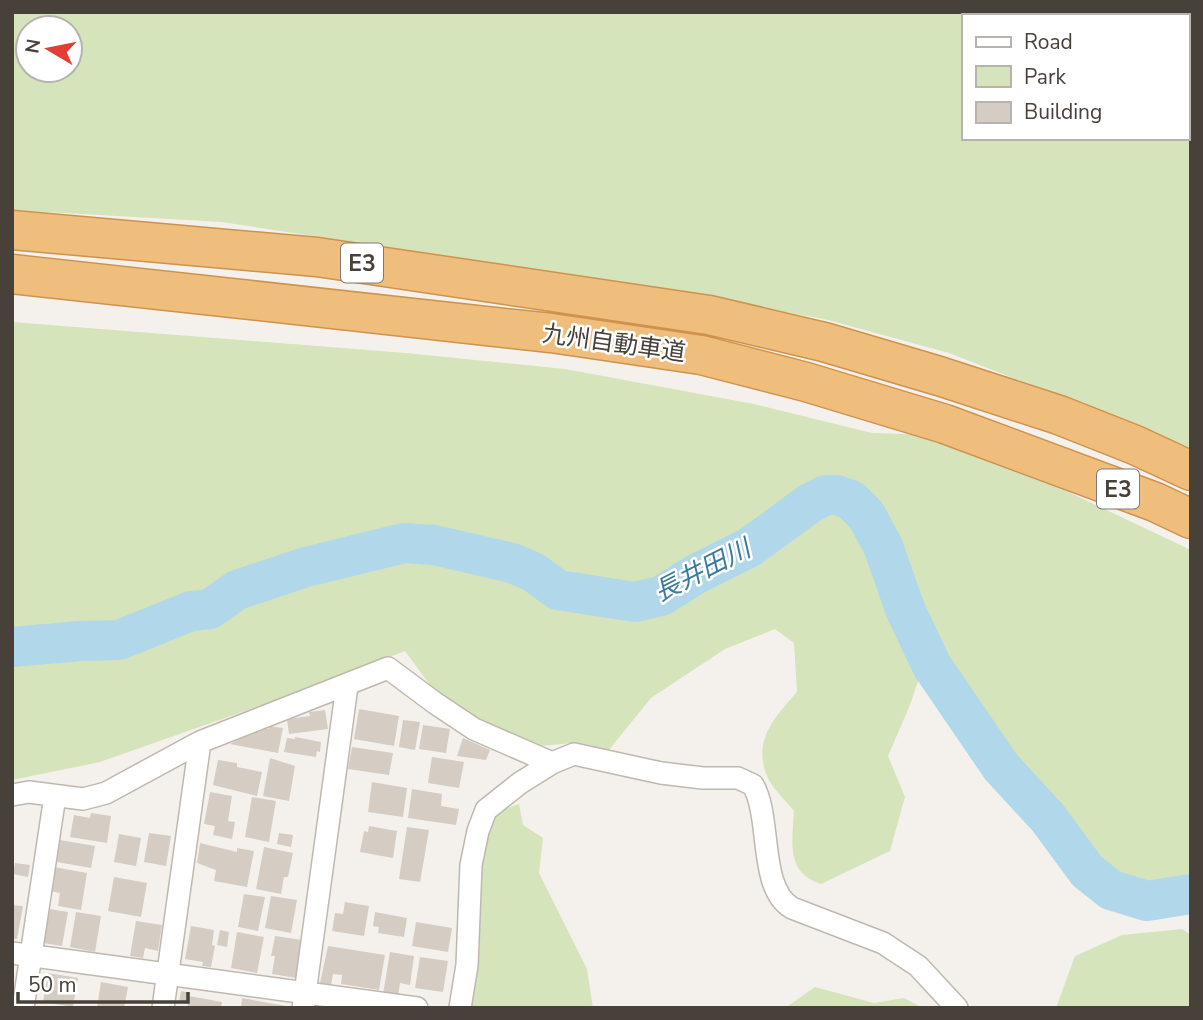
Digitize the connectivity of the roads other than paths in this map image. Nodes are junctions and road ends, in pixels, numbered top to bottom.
1 (12, 230) edge
2 (12, 274) edge
3 (1191, 471) edge
4 (1191, 519) edge
5 (346, 686) junction
6 (200, 742) junction
7 (552, 763) junction
8 (12, 794) edge
9 (55, 796) junction
10 (22, 955) edge
11 (168, 975) junction
12 (304, 1000) edge
13 (23, 1008) edge
14 (163, 1008) edge
15 (417, 1008) edge
16 (460, 1008) edge
17 (957, 1008) edge

1 - 3 highway, 九州自動車道 / E3
2 - 4 highway, 九州自動車道 / E3
5 - 6 street
5 - 7 street
5 - 12 street
6 - 9 street
6 - 11 street
7 - 16 street
7 - 17 street
8 - 9 street
9 - 10 street
10 - 11 street
10 - 13 street
11 - 12 street
11 - 14 street
12 - 15 street

